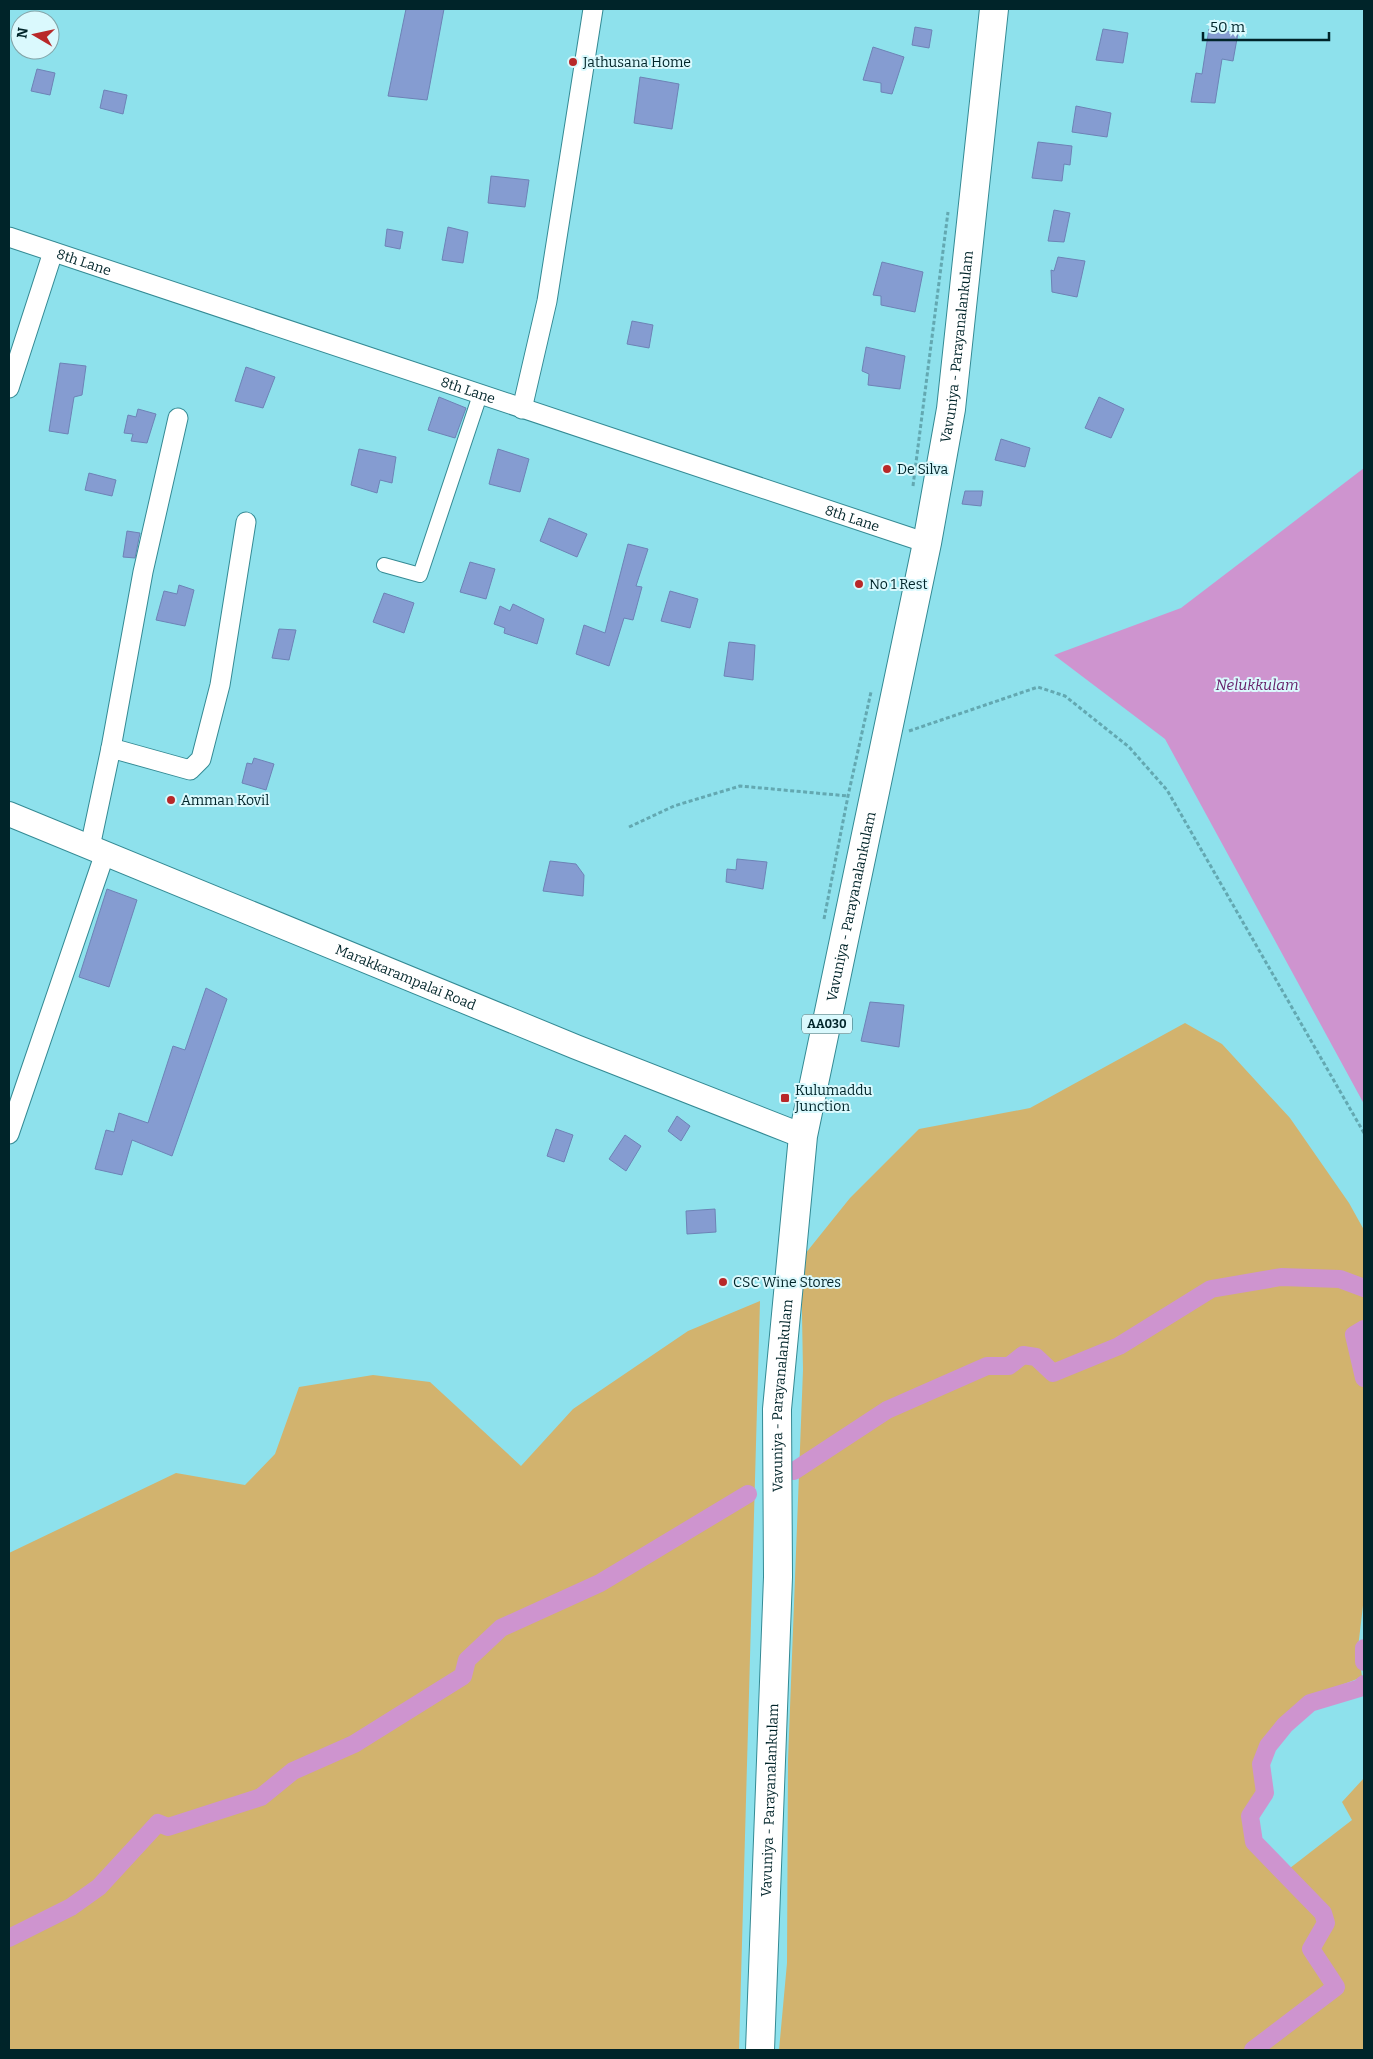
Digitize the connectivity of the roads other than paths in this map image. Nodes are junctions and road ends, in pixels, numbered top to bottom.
1 (593, 9) edge
2 (994, 9) edge
3 (9, 237) edge
4 (53, 252) junction
5 (9, 388) edge
6 (480, 395) junction
7 (522, 409) junction
8 (178, 418) dead end
9 (246, 522) dead end
10 (928, 543) junction
11 (384, 565) dead end
12 (111, 748) junction
13 (9, 814) edge
14 (98, 850) junction
15 (15, 1095) edge
16 (9, 1134) edge
17 (803, 1136) junction
18 (760, 2050) edge

1 - 7 street
2 - 10 highway, Vavuniya - Parayanalankulam / AA030
3 - 4 street, 8th Lane
4 - 5 street
4 - 6 street, 8th Lane
6 - 7 street, 8th Lane
6 - 11 street
7 - 10 street, 8th Lane
8 - 12 street
9 - 12 street
10 - 17 highway, Vavuniya - Parayanalankulam / AA030
12 - 14 street
13 - 14 street, Marakkarampalai Road
14 - 15 street
14 - 17 street, Marakkarampalai Road
15 - 16 street
17 - 18 highway, Vavuniya - Parayanalankulam / AA030

